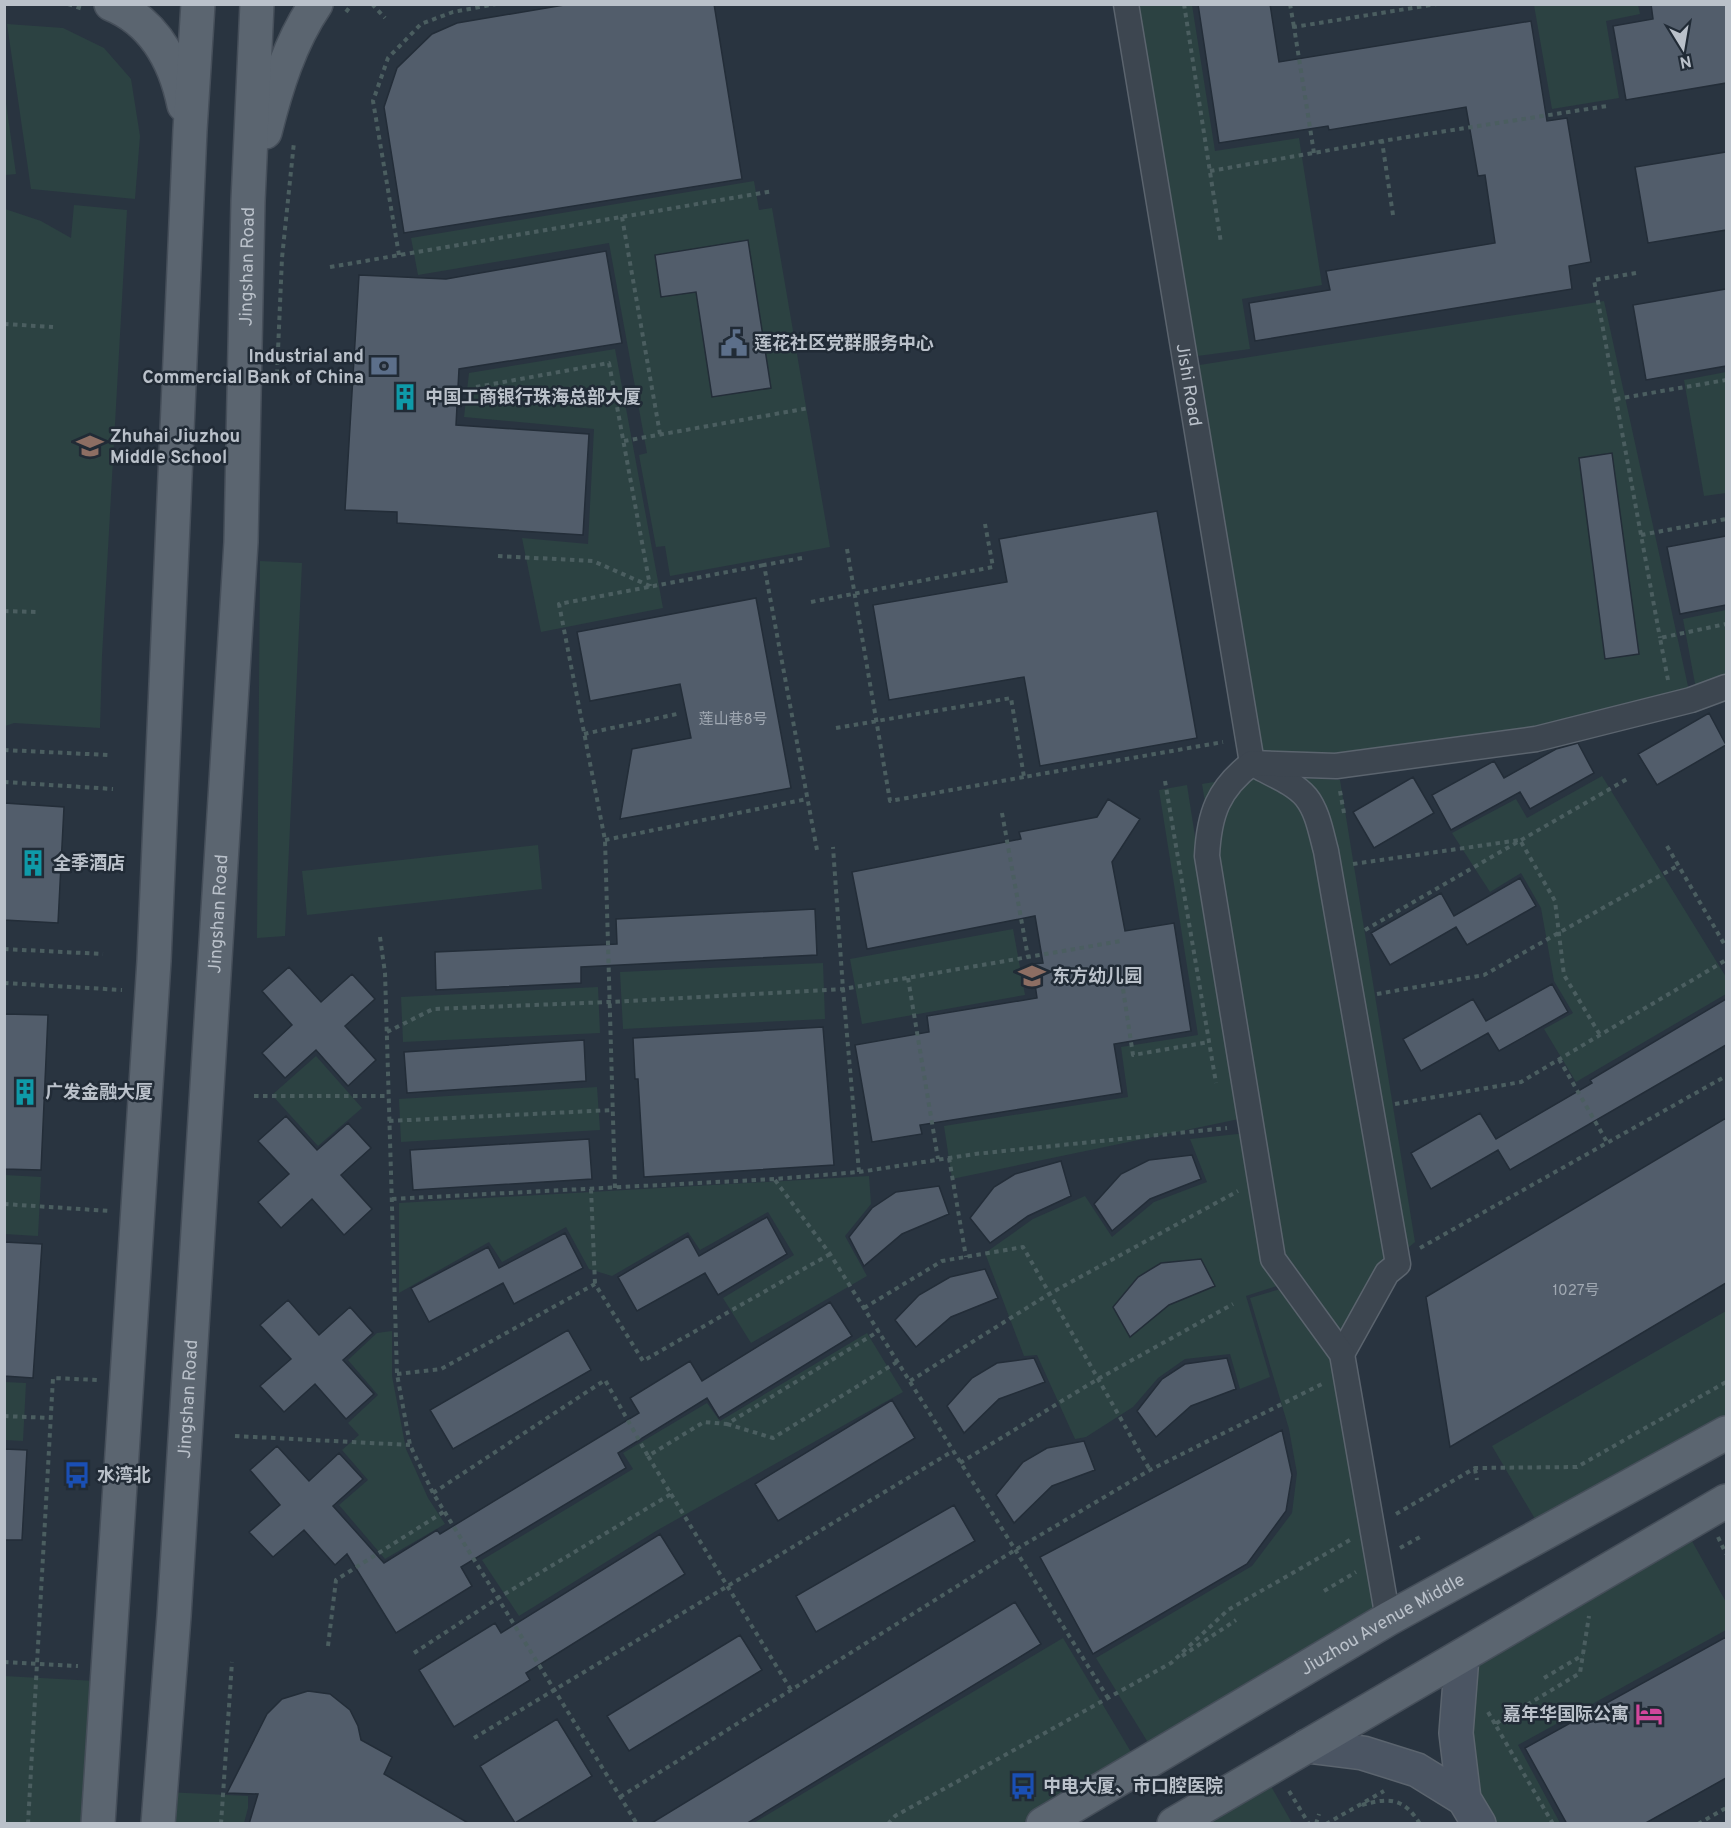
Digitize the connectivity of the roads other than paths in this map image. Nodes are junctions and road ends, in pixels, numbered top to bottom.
1 (111, 4) edge
2 (198, 4) edge
3 (257, 4) edge
4 (316, 4) edge
5 (1126, 4) edge
6 (190, 130) junction
7 (248, 201) junction
8 (1726, 687) edge
9 (1252, 763) junction
10 (1344, 1363) junction
11 (1726, 1433) edge
12 (1726, 1501) edge
13 (1388, 1619) junction
14 (1462, 1656) junction
15 (1307, 1746) junction
16 (1471, 1811) edge
17 (98, 1824) edge
18 (158, 1824) edge
19 (1043, 1824) edge
20 (1174, 1824) edge

1 - 6 main road
2 - 6 main road
3 - 7 main road, Jingshan Road
4 - 7 main road
5 - 9 street, Jishi Road
6 - 17 main road
7 - 18 main road, Jingshan Road
8 - 9 street
9 - 10 street
9 - 10 street
10 - 13 street
11 - 13 main road, Jiuzhou Avenue Middle
12 - 14 main road
13 - 19 main road, Jiuzhou Avenue Middle
14 - 15 main road
14 - 16 main road
15 - 16 main road
15 - 20 main road

